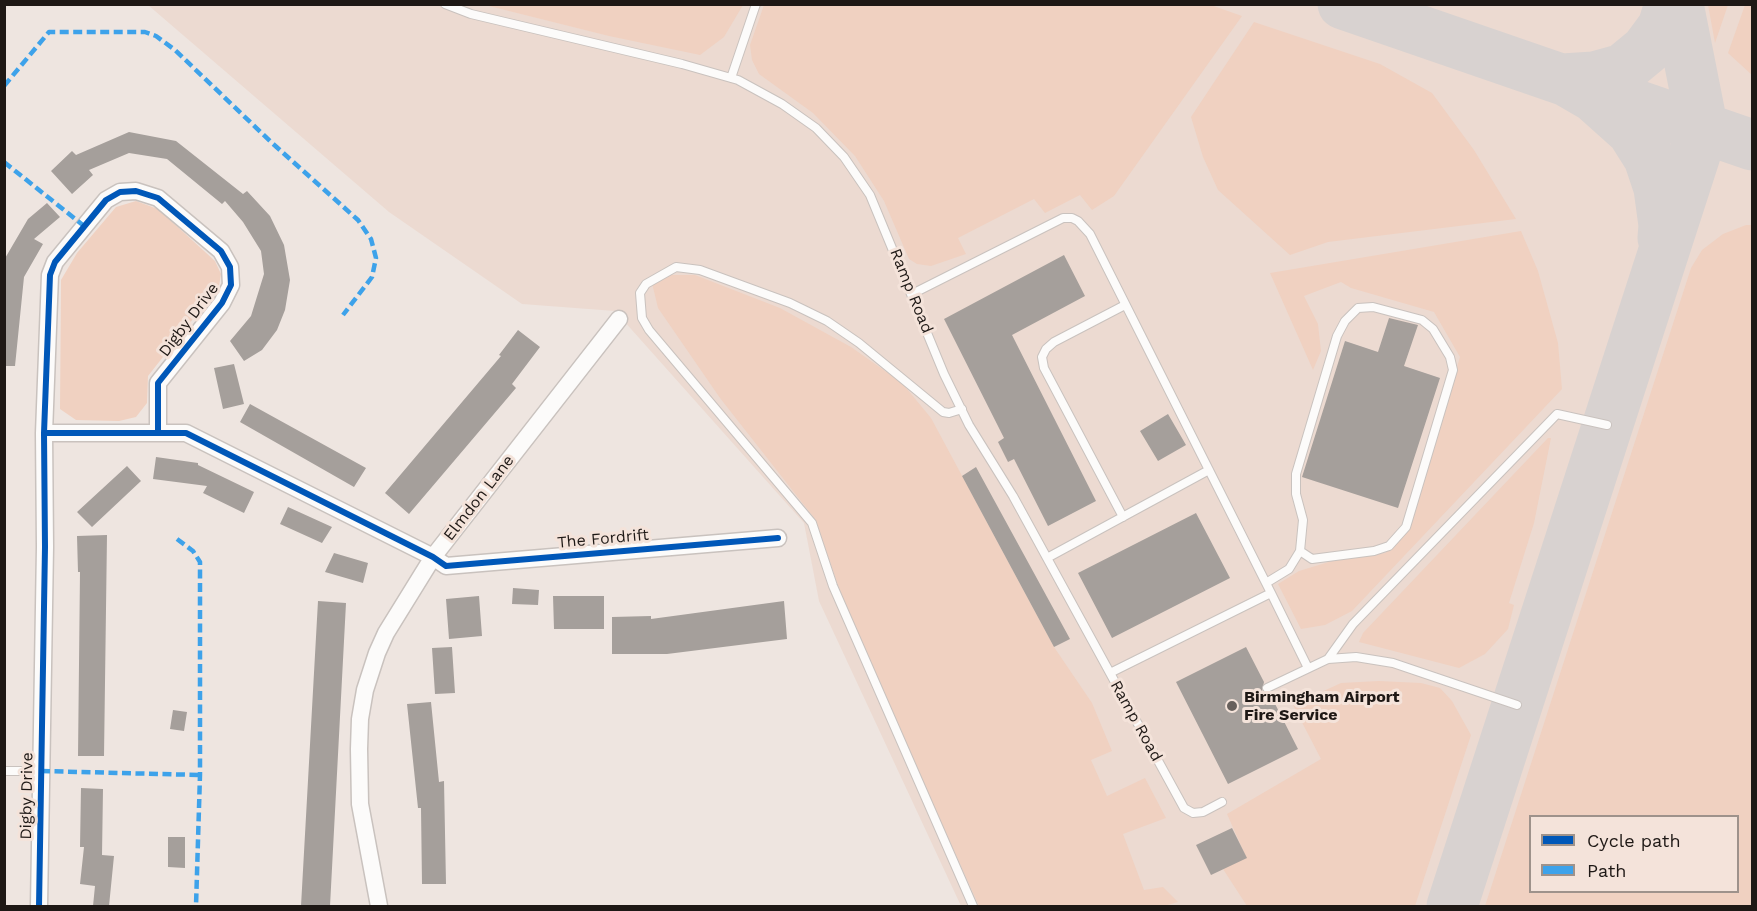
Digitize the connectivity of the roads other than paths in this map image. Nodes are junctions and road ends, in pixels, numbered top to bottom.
1 (445, 4) edge
2 (756, 4) edge
3 (731, 78) junction
4 (912, 294) junction
5 (1125, 305) junction
6 (619, 319) dead end
7 (962, 409) junction
8 (1607, 425) dead end
9 (44, 433) junction
10 (158, 433) junction
11 (1209, 470) junction
12 (1123, 517) junction
13 (778, 538) dead end
14 (1300, 551) junction
15 (434, 556) junction
16 (1047, 558) junction
17 (1266, 583) junction
18 (1271, 593) junction
19 (1328, 659) junction
20 (1308, 668) junction
21 (1110, 673) junction
22 (1267, 688) dead end
23 (1517, 705) dead end
24 (4, 771) edge
25 (42, 771) junction
26 (1222, 802) dead end
27 (39, 906) edge
28 (379, 906) edge
29 (974, 906) edge

1 - 3 lane, Ramp Road
2 - 3 lane
3 - 4 lane, Ramp Road
4 - 5 lane
4 - 7 lane, Ramp Road
5 - 11 lane
5 - 12 lane
6 - 15 street, Elmdon Lane
7 - 16 lane, Ramp Road
7 - 29 lane
8 - 19 lane
9 - 10 street
9 - 10 street, Digby Drive
9 - 25 street, Digby Drive
10 - 15 street
11 - 12 lane
11 - 17 lane
12 - 16 lane
13 - 15 street, The Fordrift
14 - 14 lane
14 - 17 lane
15 - 28 street, Elmdon Lane
16 - 21 lane, Ramp Road
17 - 18 lane
18 - 20 lane
18 - 21 lane
19 - 20 lane
19 - 23 lane
20 - 22 lane
21 - 26 lane, Ramp Road
24 - 25 lane
25 - 27 street, Digby Drive

